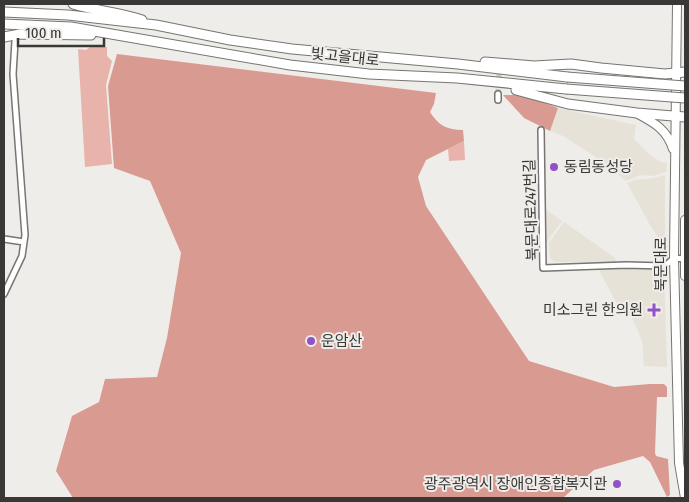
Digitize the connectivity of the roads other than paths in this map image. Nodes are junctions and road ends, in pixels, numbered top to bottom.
1 (73, 4) edge
2 (678, 4) edge
3 (4, 12) edge
4 (4, 24) edge
5 (156, 25) junction
6 (121, 36) junction
7 (4, 37) edge
8 (15, 40) dead end
9 (458, 64) junction
10 (681, 72) edge
11 (457, 78) junction
12 (685, 86) edge
13 (685, 98) edge
14 (636, 114) junction
15 (681, 116) edge
16 (541, 130) dead end
17 (675, 154) junction
18 (685, 220) edge
19 (4, 240) edge
20 (24, 242) junction
21 (674, 258) junction
22 (684, 259) edge
23 (685, 276) edge
24 (4, 294) edge
25 (684, 498) edge

1 - 5 highway
2 - 10 main road, 북문대로
3 - 5 highway, 빛고을대로
4 - 6 highway, 빛고을대로
5 - 9 highway, 빛고을대로
6 - 7 highway
6 - 11 highway, 빛고을대로
8 - 20 street
9 - 10 highway
9 - 12 highway, 빛고을대로, bridge
10 - 15 main road, 북문대로
11 - 13 highway, 빛고을대로, bridge
11 - 14 highway
14 - 15 highway
14 - 17 main road
15 - 17 main road, 북문대로
16 - 21 street, 북문대로247번길
17 - 21 main road, 북문대로
18 - 22 main road, 북문대로
19 - 20 street
20 - 24 street
21 - 22 street, 북문대로247번길
21 - 25 main road, 북문대로
22 - 23 main road, 북문대로

